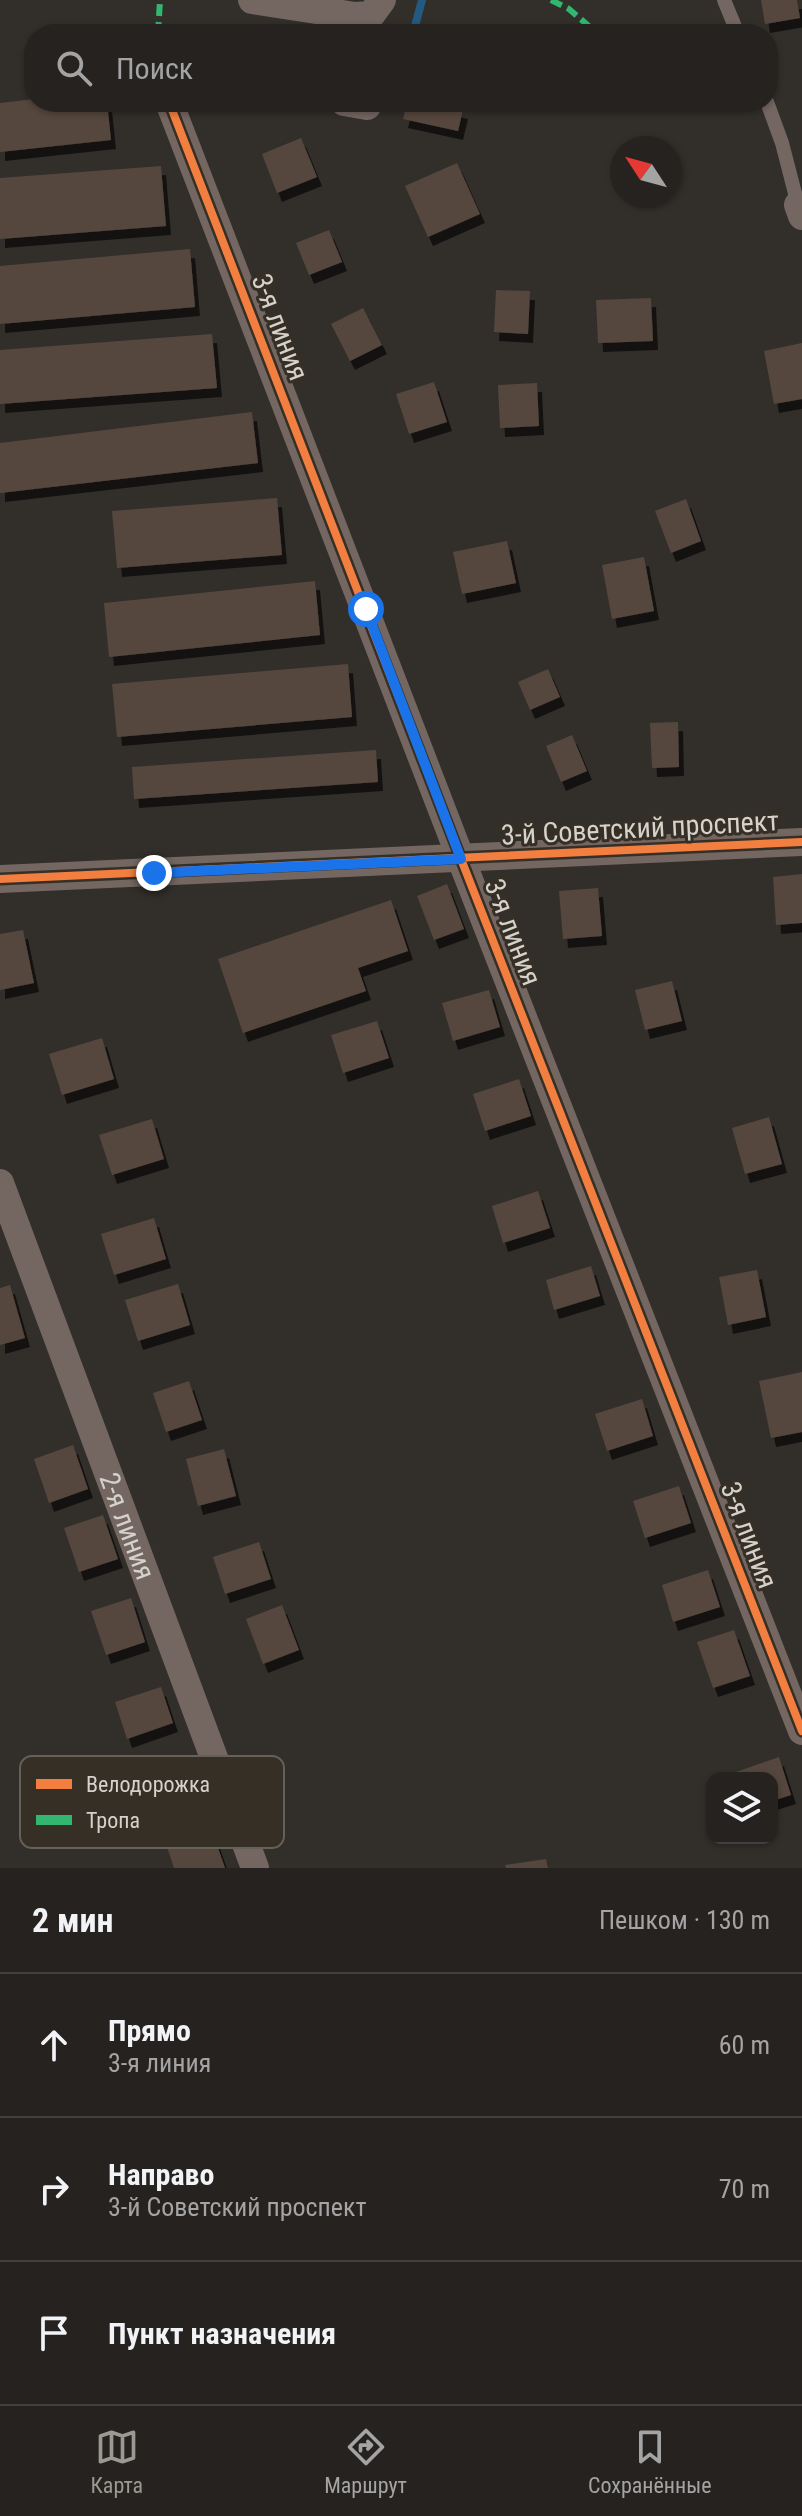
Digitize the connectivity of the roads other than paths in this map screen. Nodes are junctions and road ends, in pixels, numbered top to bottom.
1 (252, 0) edge
2 (382, 0) edge
3 (724, 0) edge
4 (734, 24) edge
5 (173, 112) edge
6 (771, 112) edge
7 (800, 210) edge
8 (802, 842) edge
9 (461, 859) junction
10 (0, 879) edge
11 (0, 1183) edge
12 (802, 1731) edge
13 (213, 1756) edge
14 (248, 1848) edge
15 (255, 1868) edge

1 - 2 street
3 - 4 lane
5 - 9 street, 3-я линия
6 - 7 lane
8 - 9 street, 3-й Советский проспект
9 - 10 street, 3-й Советский проспект
9 - 12 street, 3-я линия
11 - 13 street, 2-я линия
14 - 15 street, 2-я линия

